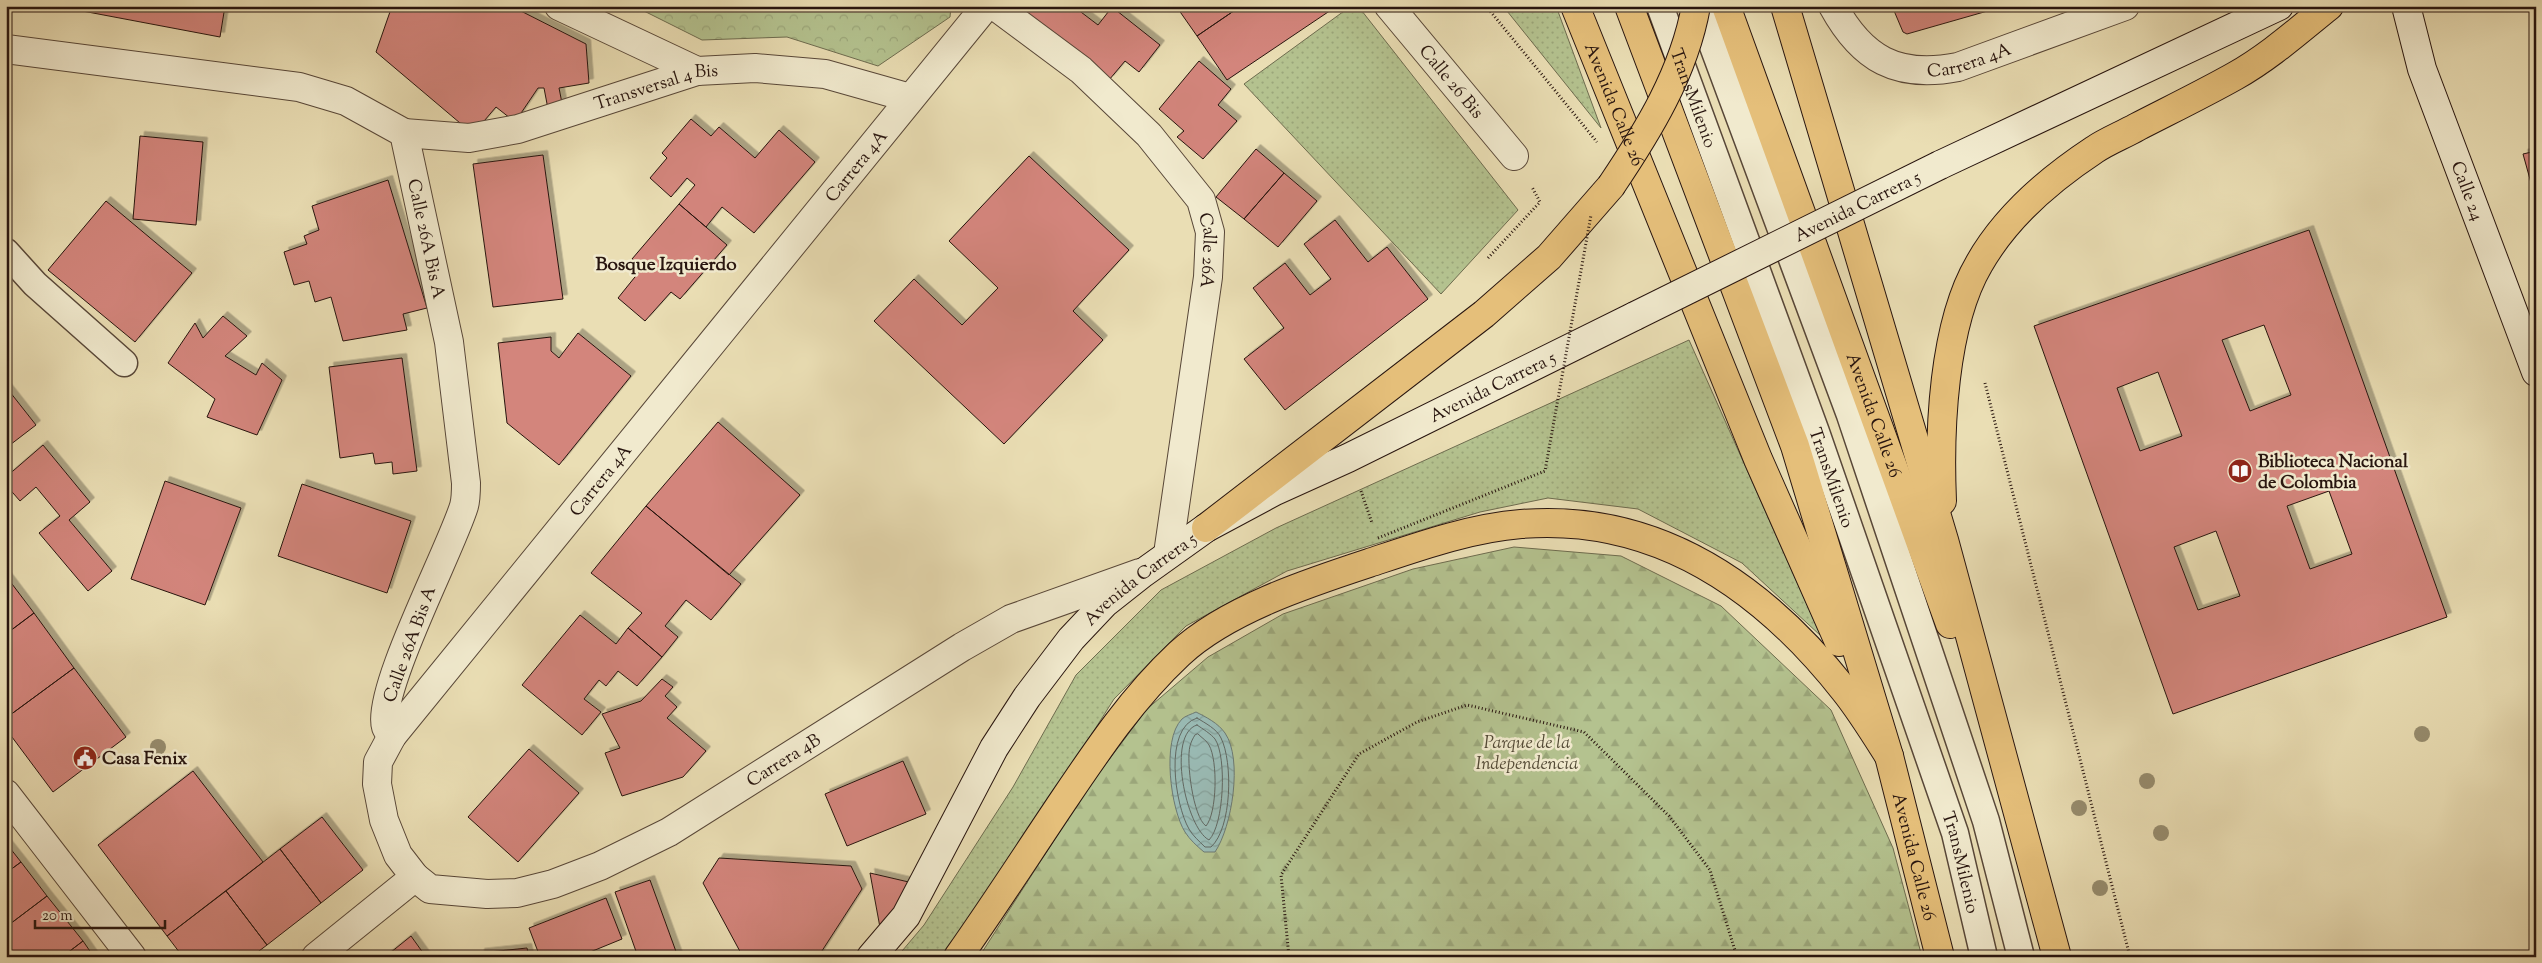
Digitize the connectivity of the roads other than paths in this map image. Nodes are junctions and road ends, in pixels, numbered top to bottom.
1 (559, 6) edge
2 (986, 6) edge
3 (995, 6) edge
4 (1389, 6) edge
5 (1575, 6) edge
6 (1630, 6) edge
7 (1660, 6) edge
8 (1697, 6) edge
9 (1726, 6) edge
10 (1785, 6) edge
11 (1832, 6) edge
12 (2125, 6) edge
13 (2279, 6) edge
14 (2329, 6) edge
15 (2406, 6) edge
16 (6, 49) edge
17 (697, 71) junction
18 (910, 98) junction
19 (404, 133) junction
20 (1514, 156) road end
21 (6, 252) edge
22 (124, 362) dead end
23 (2536, 372) edge
24 (1206, 528) junction
25 (1944, 540) junction
26 (1168, 554) junction
27 (1143, 572) junction
28 (392, 736) junction
29 (1889, 756) junction
30 (6, 794) edge
31 (2022, 823) junction
32 (415, 877) junction
33 (132, 957) edge
34 (316, 957) edge
35 (871, 957) edge
36 (958, 957) edge
37 (1940, 957) edge
38 (1984, 957) edge
39 (2021, 957) edge
40 (2057, 957) edge

1 - 17 street
2 - 18 street, Carrera 4A
3 - 26 street, Calle 26A
4 - 20 street, Calle 26 Bis
5 - 29 main road, Avenida Calle 26
6 - 29 main road, Avenida Calle 26
7 - 38 lane, TransMilenio
8 - 24 main road, bridge
8 - 39 lane, TransMilenio
9 - 31 main road, Avenida Calle 26
10 - 25 main road, Avenida Calle 26
11 - 12 street, Carrera 4A
13 - 24 street, Avenida Carrera 5, bridge
14 - 25 main road
15 - 23 street, Calle 24
16 - 19 street
17 - 18 street, Transversal 4 Bis
17 - 19 street, Transversal 4 Bis
18 - 28 street, Carrera 4A
19 - 28 street, Calle 26A Bis A
21 - 22 lane
24 - 26 street, Avenida Carrera 5
25 - 31 main road, Avenida Calle 26
26 - 27 street, Avenida Carrera 5
27 - 32 street, Carrera 4B
27 - 35 street, Avenida Carrera 5
28 - 32 street, Carrera 4A
29 - 36 main road
29 - 37 main road, Avenida Calle 26
30 - 33 street
31 - 40 main road, Avenida Calle 26
32 - 34 street

